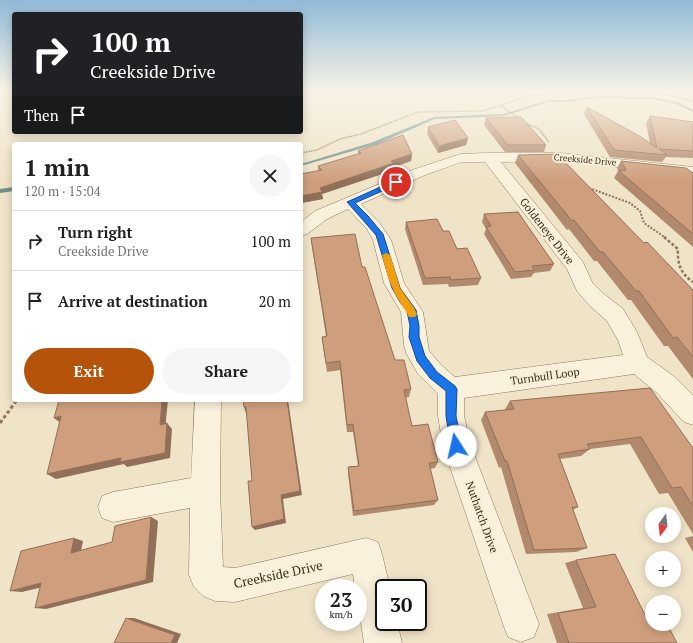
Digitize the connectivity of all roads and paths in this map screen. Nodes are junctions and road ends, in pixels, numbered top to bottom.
1 (393, 121) edge
2 (525, 124) edge
3 (303, 153) edge
4 (489, 157) junction
5 (560, 157) junction
6 (693, 171) edge
7 (350, 202) junction
8 (303, 228) edge
9 (693, 282) edge
10 (638, 363) junction
11 (451, 389) junction
12 (16, 402) edge
13 (208, 402) edge
14 (693, 413) edge
15 (0, 423) edge
16 (205, 490) junction
17 (113, 507) dead end
18 (520, 624) dead end
19 (383, 643) edge

1 - 3 path
2 - 5 path
4 - 5 street, Creekside Drive
4 - 7 street, Creekside Drive
4 - 10 street, Goldeneye Drive
5 - 6 street, Creekside Drive
5 - 9 path
7 - 8 street, Creekside Drive
7 - 11 street
10 - 11 street, Turnbull Loop
10 - 14 street
11 - 18 street, Nuthatch Drive
12 - 15 path
13 - 16 street, Creekside Drive
16 - 17 street
16 - 19 street, Creekside Drive

